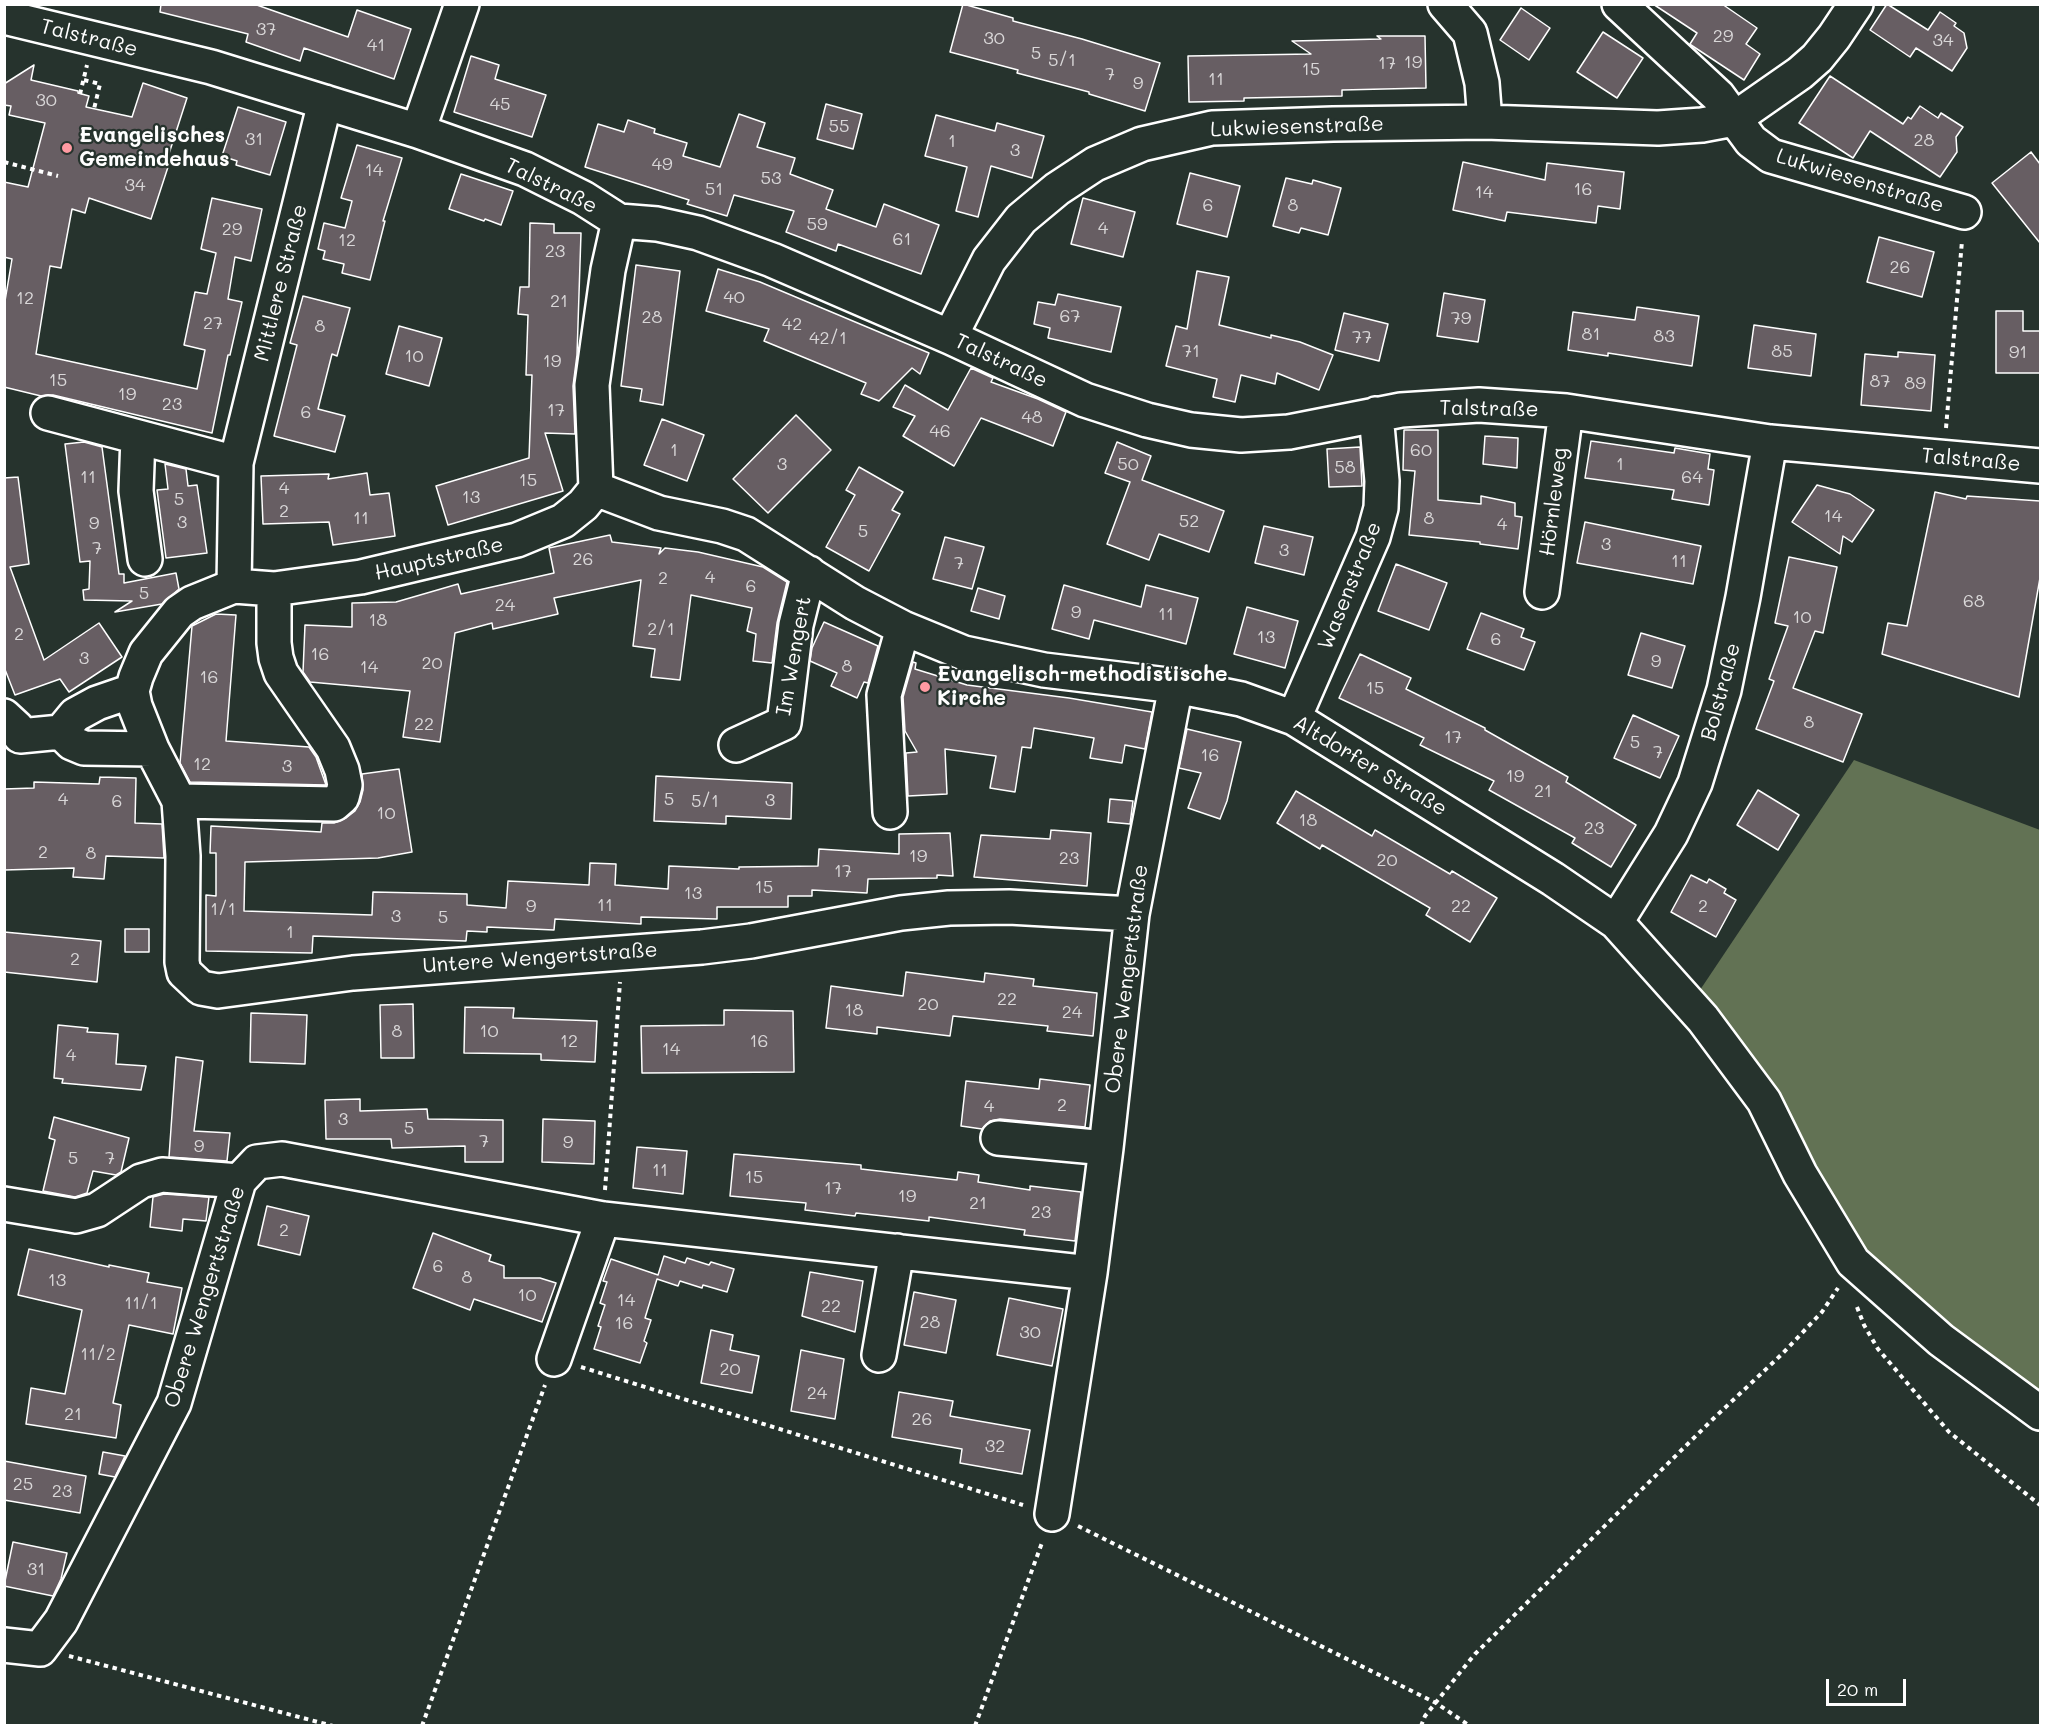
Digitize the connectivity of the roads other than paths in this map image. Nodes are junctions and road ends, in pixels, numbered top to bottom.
1 (462, 4) edge
2 (1445, 4) edge
3 (1619, 4) edge
4 (1856, 4) edge
5 (4, 17) edge
6 (325, 102) junction
7 (1734, 119) junction
8 (1485, 122) junction
9 (418, 131) junction
10 (1964, 212) road end
11 (619, 221) junction
12 (950, 337) junction
13 (1566, 411) junction
14 (48, 413) dead end
15 (1376, 414) junction
16 (138, 437) junction
17 (1770, 442) junction
18 (236, 463) junction
19 (2040, 466) edge
20 (596, 489) junction
21 (145, 559) dead end
22 (809, 573) junction
23 (234, 586) junction
24 (274, 589) junction
25 (1542, 592) dead end
26 (903, 628) junction
27 (1176, 686) junction
28 (132, 691) junction
29 (1294, 717) junction
30 (61, 732) junction
31 (10, 737) edge
32 (736, 745) dead end
33 (152, 749) junction
34 (179, 801) junction
35 (890, 812) dead end
36 (1132, 914) junction
37 (1616, 922) junction
38 (998, 1138) dead end
39 (1106, 1148) junction
40 (239, 1181) junction
41 (4, 1204) edge
42 (603, 1219) junction
43 (897, 1251) junction
44 (1090, 1273) junction
45 (879, 1354) dead end
46 (554, 1359) road end
47 (2040, 1413) edge
48 (1052, 1514) road end
49 (4, 1645) edge

1 - 9 street
2 - 8 street
3 - 7 street, Lukwiesenstraße
4 - 7 street, Lukwiesenstraße
5 - 6 street, Talstraße
6 - 9 street, Talstraße
6 - 18 street, Mittlere Straße
7 - 8 street, Lukwiesenstraße
7 - 10 street, Lukwiesenstraße
8 - 12 street, Lukwiesenstraße
9 - 11 street, Talstraße
11 - 12 street, Talstraße
11 - 20 street
12 - 15 street, Talstraße
13 - 15 street, Talstraße
13 - 17 street, Talstraße
13 - 25 street, Hörnleweg
14 - 16 street
15 - 29 street, Wasenstraße
16 - 18 street
16 - 21 street
17 - 19 street, Talstraße
17 - 37 street, Bolstraße
18 - 23 street, Mittlere Straße
20 - 22 street, Altdorfer Straße
20 - 24 street, Hauptstraße
22 - 26 street, Altdorfer Straße
22 - 32 street, Im Wengert
23 - 24 street, Hauptstraße
23 - 28 street, Hauptstraße
24 - 34 street
26 - 27 street, Altdorfer Straße
26 - 35 street
27 - 29 street, Altdorfer Straße
27 - 36 street, Obere Wengertstraße
28 - 30 street
28 - 33 street, Untere Wengertstraße
29 - 37 street, Altdorfer Straße
30 - 31 street
30 - 33 street
33 - 34 street, Untere Wengertstraße
34 - 36 street, Untere Wengertstraße
36 - 39 street, Obere Wengertstraße
37 - 47 street, Altdorfer Straße
38 - 39 street
39 - 44 street, Obere Wengertstraße
40 - 41 street
40 - 42 street, Obere Wengertstraße
40 - 49 street, Obere Wengertstraße
42 - 43 street, Obere Wengertstraße
42 - 46 street
43 - 44 street, Obere Wengertstraße
43 - 45 street
44 - 48 street, Obere Wengertstraße

